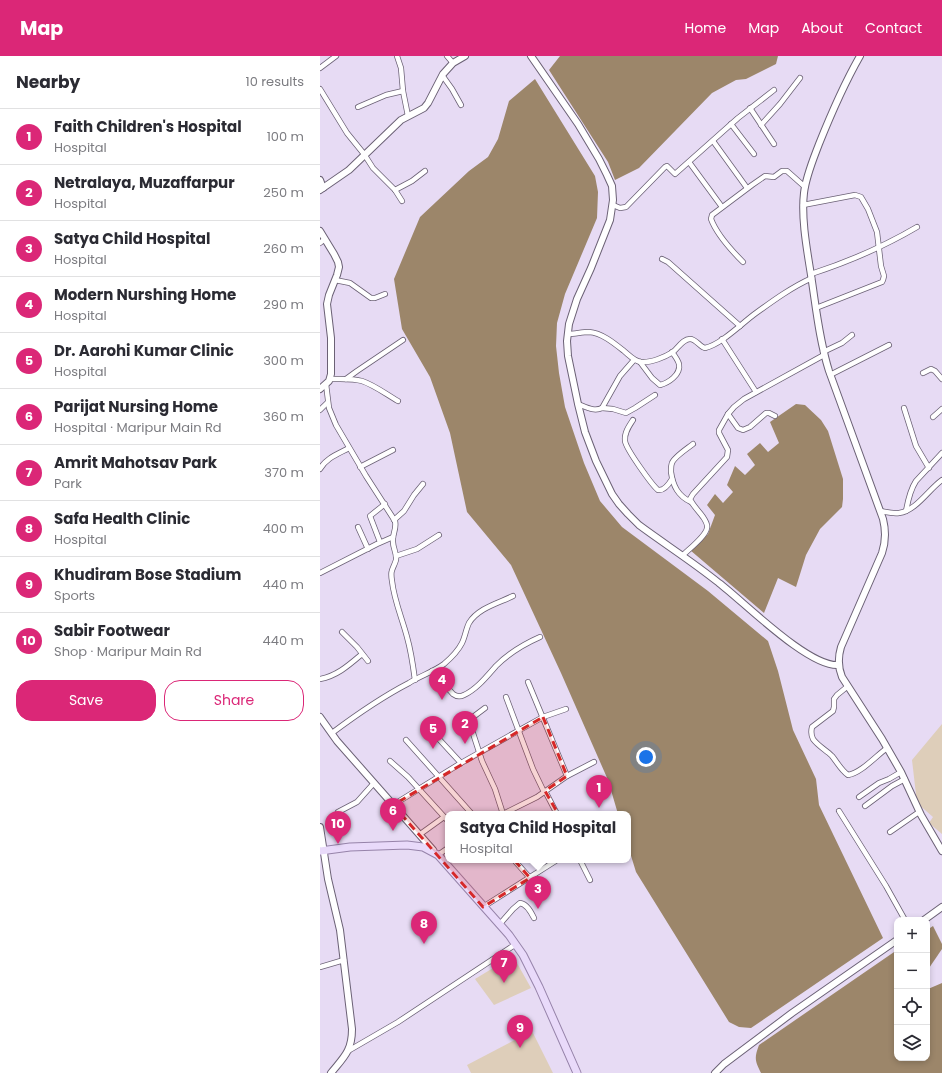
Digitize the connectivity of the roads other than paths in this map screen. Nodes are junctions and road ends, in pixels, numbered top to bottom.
1 (336, 56) edge
2 (397, 56) edge
3 (447, 56) edge
4 (465, 56) edge
5 (531, 56) edge
6 (860, 56) edge
7 (453, 63) junction
8 (320, 68) edge
9 (442, 75) junction
10 (800, 78) dead end
11 (320, 89) edge
12 (403, 90) junction
13 (774, 90) dead end
14 (461, 105) dead end
15 (358, 107) dead end
16 (750, 108) junction
17 (408, 116) junction
18 (731, 124) junction
19 (761, 125) junction
20 (712, 141) junction
21 (774, 144) dead end
22 (364, 154) junction
23 (754, 154) dead end
24 (688, 162) junction
25 (425, 171) dead end
26 (320, 180) edge
27 (805, 187) junction
28 (747, 188) junction
29 (322, 189) edge
30 (395, 190) junction
31 (402, 201) dead end
32 (613, 205) junction
33 (803, 205) junction
34 (722, 207) junction
35 (917, 227) dead end
36 (320, 231) edge
37 (323, 241) edge
38 (879, 248) junction
39 (662, 259) dead end
40 (743, 262) dead end
41 (811, 276) junction
42 (335, 280) junction
43 (385, 294) dead end
44 (816, 308) junction
45 (740, 326) junction
46 (568, 334) junction
47 (852, 335) dead end
48 (722, 339) junction
49 (403, 340) dead end
50 (889, 345) dead end
51 (672, 352) junction
52 (824, 353) junction
53 (634, 360) junction
54 (640, 362) junction
55 (923, 373) dead end
56 (830, 375) junction
57 (330, 379) junction
58 (942, 379) edge
59 (346, 380) junction
60 (322, 387) edge
61 (756, 392) junction
62 (655, 395) dead end
63 (398, 401) dead end
64 (327, 403) junction
65 (578, 404) junction
66 (602, 408) junction
67 (904, 408) dead end
68 (320, 410) edge
69 (942, 410) edge
70 (728, 414) junction
71 (775, 416) dead end
72 (933, 417) dead end
73 (633, 420) dead end
74 (693, 444) dead end
75 (349, 448) junction
76 (393, 450) dead end
77 (942, 453) edge
78 (360, 467) junction
79 (929, 468) junction
80 (320, 469) edge
81 (672, 479) junction
82 (942, 480) edge
83 (423, 484) dead end
84 (691, 502) junction
85 (385, 504) junction
86 (880, 511) junction
87 (906, 511) junction
88 (394, 520) junction
89 (358, 527) dead end
90 (439, 535) dead end
91 (393, 537) junction
92 (380, 542) junction
93 (368, 550) junction
94 (396, 556) junction
95 (682, 556) junction
96 (320, 573) edge
97 (513, 596) dead end
98 (342, 632) dead end
99 (540, 637) dead end
100 (362, 654) junction
101 (368, 661) dead end
102 (839, 665) junction
103 (432, 671) junction
104 (320, 679) edge
105 (415, 680) junction
106 (528, 682) dead end
107 (848, 686) junction
108 (506, 697) dead end
109 (484, 708) dead end
110 (566, 709) dead end
111 (320, 717) edge
112 (543, 717) junction
113 (519, 731) junction
114 (332, 733) junction
115 (437, 738) dead end
116 (406, 740) dead end
117 (887, 748) junction
118 (480, 753) junction
119 (390, 761) dead end
120 (594, 762) dead end
121 (461, 763) junction
122 (901, 772) junction
123 (439, 776) junction
124 (567, 776) junction
125 (905, 779) junction
126 (374, 783) junction
127 (418, 790) junction
128 (544, 792) junction
129 (859, 797) dead end
130 (393, 804) junction
131 (865, 806) dead end
132 (469, 811) edge
133 (502, 811) edge
134 (509, 811) edge
135 (555, 811) edge
136 (840, 811) dead end
137 (338, 812) dead end
138 (919, 812) junction
139 (444, 817) joint
140 (320, 827) edge
141 (890, 832) dead end
142 (419, 835) junction
143 (321, 850) edge
144 (445, 850) edge
145 (942, 851) edge
146 (438, 855) junction
147 (518, 863) edge
148 (552, 863) edge
149 (582, 863) edge
150 (530, 878) junction
151 (590, 880) dead end
152 (483, 907) junction
153 (942, 907) edge
154 (903, 917) edge
155 (928, 917) edge
156 (534, 918) dead end
157 (499, 924) junction
158 (894, 942) edge
159 (516, 944) junction
160 (344, 960) junction
161 (320, 967) edge
162 (348, 1051) junction
163 (331, 1073) edge
164 (577, 1073) edge
165 (715, 1073) edge

1 - 8 street
2 - 12 street
3 - 7 street
4 - 7 street
5 - 32 street
6 - 27 street
7 - 9 street
9 - 14 street
9 - 17 street
10 - 19 street
11 - 22 street
12 - 15 street
12 - 17 street
13 - 16 street
16 - 18 street
16 - 19 street
17 - 22 street
18 - 20 street
18 - 23 street
19 - 21 street
20 - 24 street
20 - 28 street
22 - 29 street
22 - 30 street
24 - 32 street
24 - 34 street
25 - 30 street
26 - 29 street
27 - 28 street
27 - 33 street
28 - 34 street
30 - 31 street
32 - 46 street
33 - 38 street
33 - 41 street
34 - 40 street
35 - 38 street
36 - 37 street
37 - 42 street
38 - 41 street
38 - 44 street
39 - 45 street
41 - 44 street
41 - 45 street
42 - 43 street
42 - 57 street
44 - 52 street
45 - 48 street
46 - 53 street
46 - 65 street
47 - 52 street
48 - 51 street
48 - 61 street
49 - 59 street
50 - 56 street
51 - 54 street
51 - 54 street
52 - 56 street
52 - 61 street
53 - 54 street
53 - 66 street
55 - 58 street
56 - 86 street
57 - 59 street
57 - 60 street
59 - 63 street
60 - 64 street
61 - 70 street
62 - 66 street
64 - 68 street
64 - 75 street
65 - 66 street
65 - 95 street
67 - 79 street
69 - 72 street
70 - 71 street
70 - 84 street
73 - 81 street
74 - 81 street
75 - 78 street
75 - 80 street
76 - 78 street
77 - 79 street
78 - 85 street
79 - 87 street
81 - 84 street
82 - 87 street
83 - 88 street
84 - 95 street
85 - 88 street
85 - 92 street
86 - 87 street
86 - 102 street
88 - 91 street
89 - 93 street
90 - 94 street
91 - 92 street
91 - 94 street
92 - 93 street
93 - 96 street
94 - 105 street
95 - 102 street
97 - 103 street
98 - 100 street
99 - 103 street
100 - 101 street
100 - 104 street
102 - 107 street
103 - 105 street
105 - 114 street
106 - 112 street
107 - 117 street
107 - 117 street
108 - 113 street
109 - 118 street
110 - 112 street
111 - 114 street
112 - 113 street
112 - 124 street
113 - 118 street
113 - 128 street
114 - 126 street
115 - 121 street
116 - 123 street
117 - 122 street
118 - 121 street
118 - 133 street
119 - 127 street
120 - 124 street
121 - 123 street
122 - 125 street
122 - 129 street
123 - 127 street
123 - 132 street
124 - 128 street
125 - 131 street
125 - 138 street
126 - 130 street
126 - 137 street
127 - 130 street
127 - 139 street
128 - 134 street
128 - 135 street
130 - 142 street
136 - 154 street
138 - 141 street
138 - 145 street
139 - 142 street
140 - 143 street
142 - 146 street
143 - 146 main road
143 - 160 street
144 - 146 street
146 - 152 main road
147 - 150 street
148 - 150 street
149 - 151 street
150 - 152 street
152 - 157 main road
153 - 155 street
156 - 157 street
157 - 159 main road
158 - 165 street
159 - 162 street
159 - 164 main road
160 - 161 street
160 - 162 street
162 - 163 street

